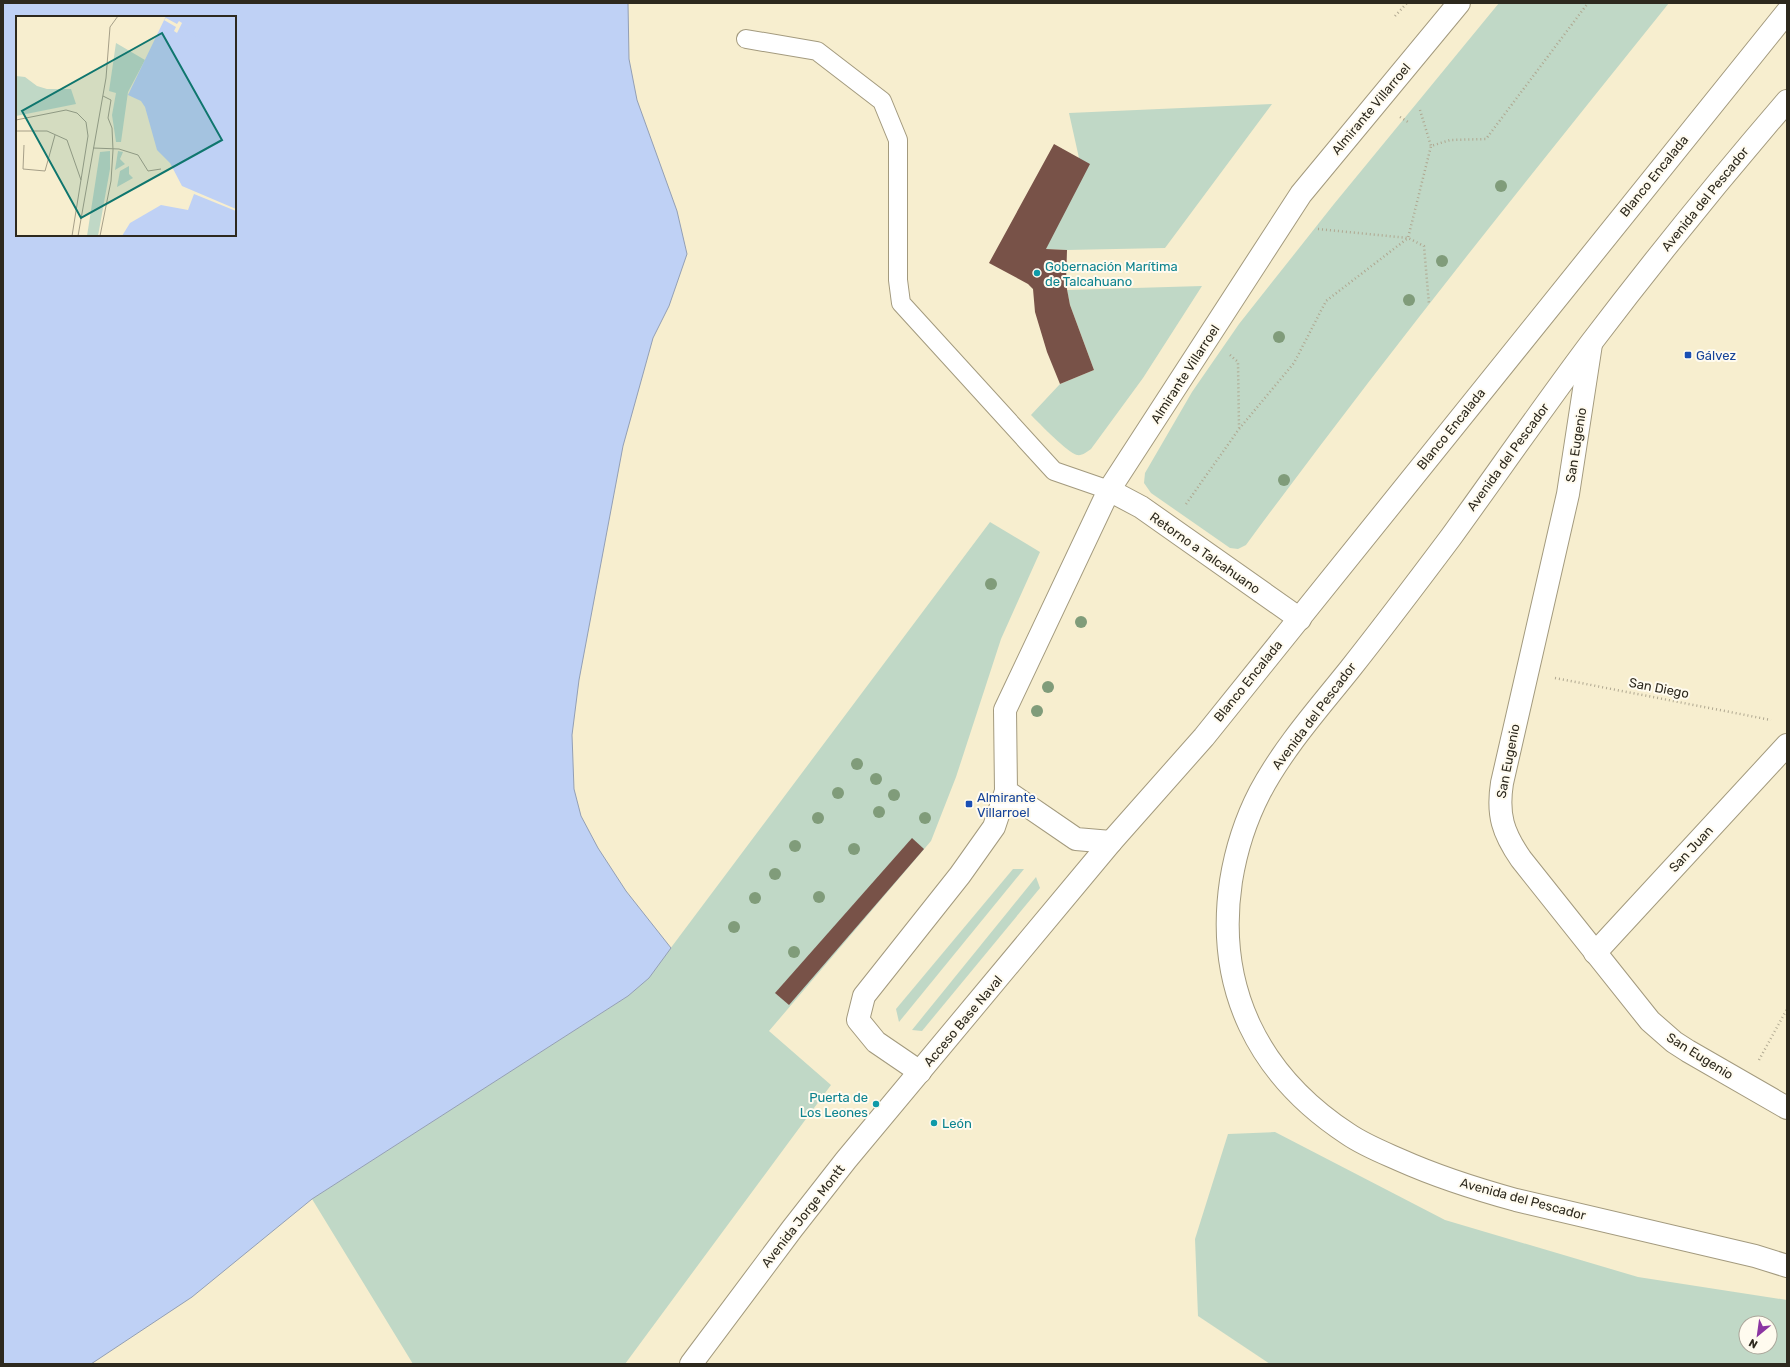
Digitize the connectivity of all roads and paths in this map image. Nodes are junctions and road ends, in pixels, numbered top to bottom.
1 (1407, 3) edge
2 (1460, 3) edge
3 (1588, 3) edge
4 (1787, 12) edge
5 (1395, 16) dead end
6 (746, 39) dead end
7 (1787, 101) edge
8 (1420, 110) dead end
9 (1431, 146) junction
10 (1318, 229) dead end
11 (1408, 238) junction
12 (1429, 304) dead end
13 (1591, 344) junction
14 (1226, 352) dead end
15 (1239, 429) junction
16 (1109, 490) junction
17 (1184, 506) dead end
18 (1300, 618) junction
19 (1527, 672) junction
20 (1772, 720) dead end
21 (1787, 745) edge
22 (1006, 791) junction
23 (1111, 842) junction
24 (1595, 953) junction
25 (1787, 1009) edge
26 (920, 1072) junction
27 (1746, 1084) junction
28 (1787, 1108) edge
29 (1787, 1266) edge
30 (691, 1364) edge

1 - 5 path
2 - 16 street, Almirante Villarroel
3 - 9 path
4 - 18 street, Blanco Encalada
6 - 16 lane
7 - 13 street, Avenida del Pescador
8 - 9 path
9 - 11 path
10 - 11 path
11 - 12 path
11 - 15 path
13 - 19 street, San Eugenio
13 - 29 street, Avenida del Pescador
14 - 15 path
15 - 17 path
16 - 18 street, Retorno a Talcahuano
16 - 22 street, Almirante Villarroel
18 - 23 street, Blanco Encalada
19 - 20 path, San Diego
19 - 24 street, San Eugenio
21 - 24 street, San Juan
22 - 23 street
22 - 26 street, Acceso Base Naval
23 - 26 street, Acceso Base Naval
24 - 27 street, San Eugenio
25 - 27 path
26 - 30 street, Avenida Jorge Montt
27 - 28 street, San Eugenio

